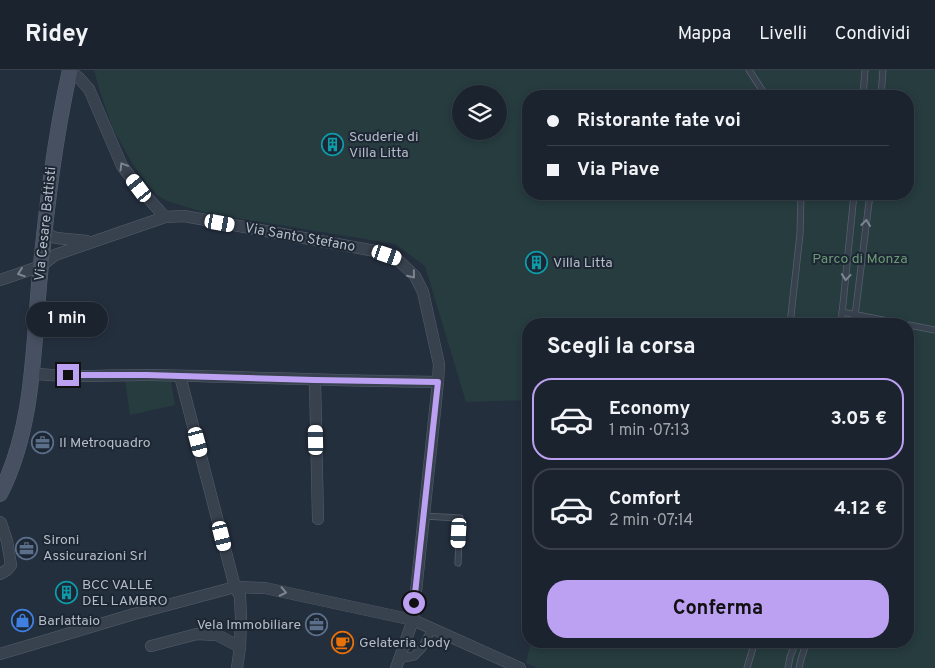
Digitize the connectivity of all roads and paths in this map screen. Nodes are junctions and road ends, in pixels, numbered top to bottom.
1 (749, 70) edge
2 (865, 70) edge
3 (883, 70) edge
4 (70, 71) edge
5 (762, 90) edge
6 (863, 90) edge
7 (881, 90) edge
8 (801, 200) edge
9 (853, 200) edge
10 (869, 200) edge
11 (165, 217) junction
12 (45, 233) junction
13 (92, 242) junction
14 (41, 266) junction
15 (0, 280) edge
16 (842, 312) junction
17 (855, 315) junction
18 (791, 318) edge
19 (842, 318) edge
20 (855, 318) edge
21 (871, 318) edge
22 (914, 326) edge
23 (935, 330) edge
24 (32, 373) junction
25 (180, 376) junction
26 (315, 380) junction
27 (438, 382) junction
28 (0, 494) edge
29 (423, 516) junction
30 (318, 519) dead end
31 (0, 522) edge
32 (458, 563) dead end
33 (0, 574) edge
34 (235, 587) junction
35 (412, 620) junction
36 (432, 629) junction
37 (151, 646) dead end
38 (240, 647) junction
39 (753, 648) edge
40 (794, 648) edge
41 (805, 648) edge
42 (0, 654) edge
43 (397, 664) edge
44 (237, 668) edge
45 (520, 668) edge
46 (747, 668) edge
47 (788, 668) edge
48 (799, 668) edge

1 - 5 lane
2 - 6 lane
3 - 7 lane
11 -> 4 street
4 - 12 main road, Via Cesare Battisti
8 - 18 lane
9 -> 16 lane
17 -> 10 lane
11 - 13 street, Via Santo Stefano
11 -> 27 street, Via Santo Stefano
12 - 13 street
12 - 14 main road, Via Cesare Battisti
13 - 14 street, Via Santo Stefano
14 -> 15 street, Via Santo Stefano
14 - 24 main road, Via Cesare Battisti
16 - 17 lane
16 - 19 lane
17 - 20 lane
17 - 21 lane
22 - 23 lane
24 - 25 street
24 - 28 main road, Via Cesare Battisti
25 - 26 street
25 - 34 street
26 - 27 street
26 - 30 street
27 - 29 street, Via Santo Stefano
29 - 32 lane
29 - 35 street, Via Santo Stefano
31 - 33 street
34 -> 35 street
34 - 38 street
34 - 42 street
35 - 36 street
35 - 43 street, Via Santo Stefano
36 - 43 street
36 - 45 street
37 - 38 street
38 - 44 street
39 - 46 lane
40 - 47 lane
41 - 48 lane

